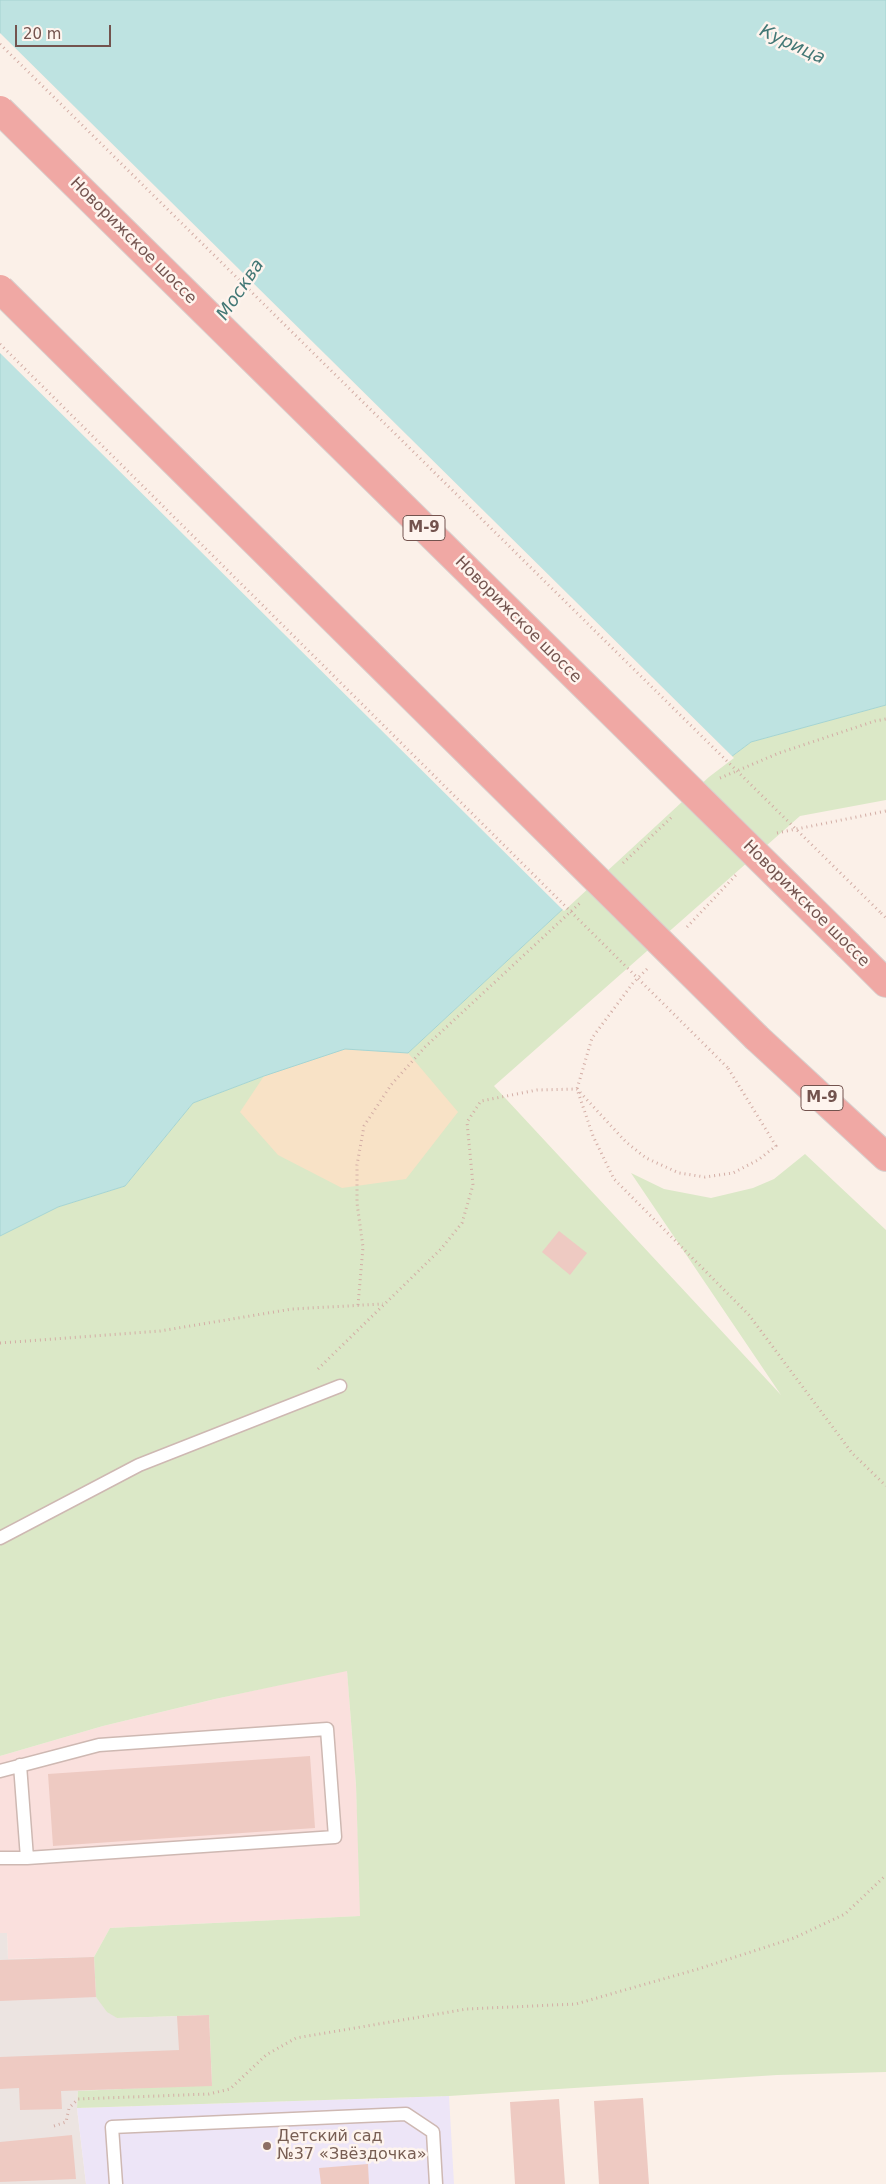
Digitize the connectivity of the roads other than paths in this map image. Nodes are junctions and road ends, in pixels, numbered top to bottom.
1 (0, 110) edge
2 (0, 289) edge
3 (886, 983) edge
4 (886, 1157) edge
5 (340, 1386) dead end
6 (0, 1538) edge
7 (20, 1765) junction
8 (0, 1771) edge
9 (0, 1858) edge
10 (27, 1858) junction
11 (116, 2184) edge
12 (436, 2184) edge

1 - 3 highway, Новорижское шоссе / М-9, bridge
2 - 4 highway, М-9, bridge
5 - 6 lane
7 - 8 lane
7 - 10 lane
7 - 10 lane
9 - 10 lane
11 - 12 lane

